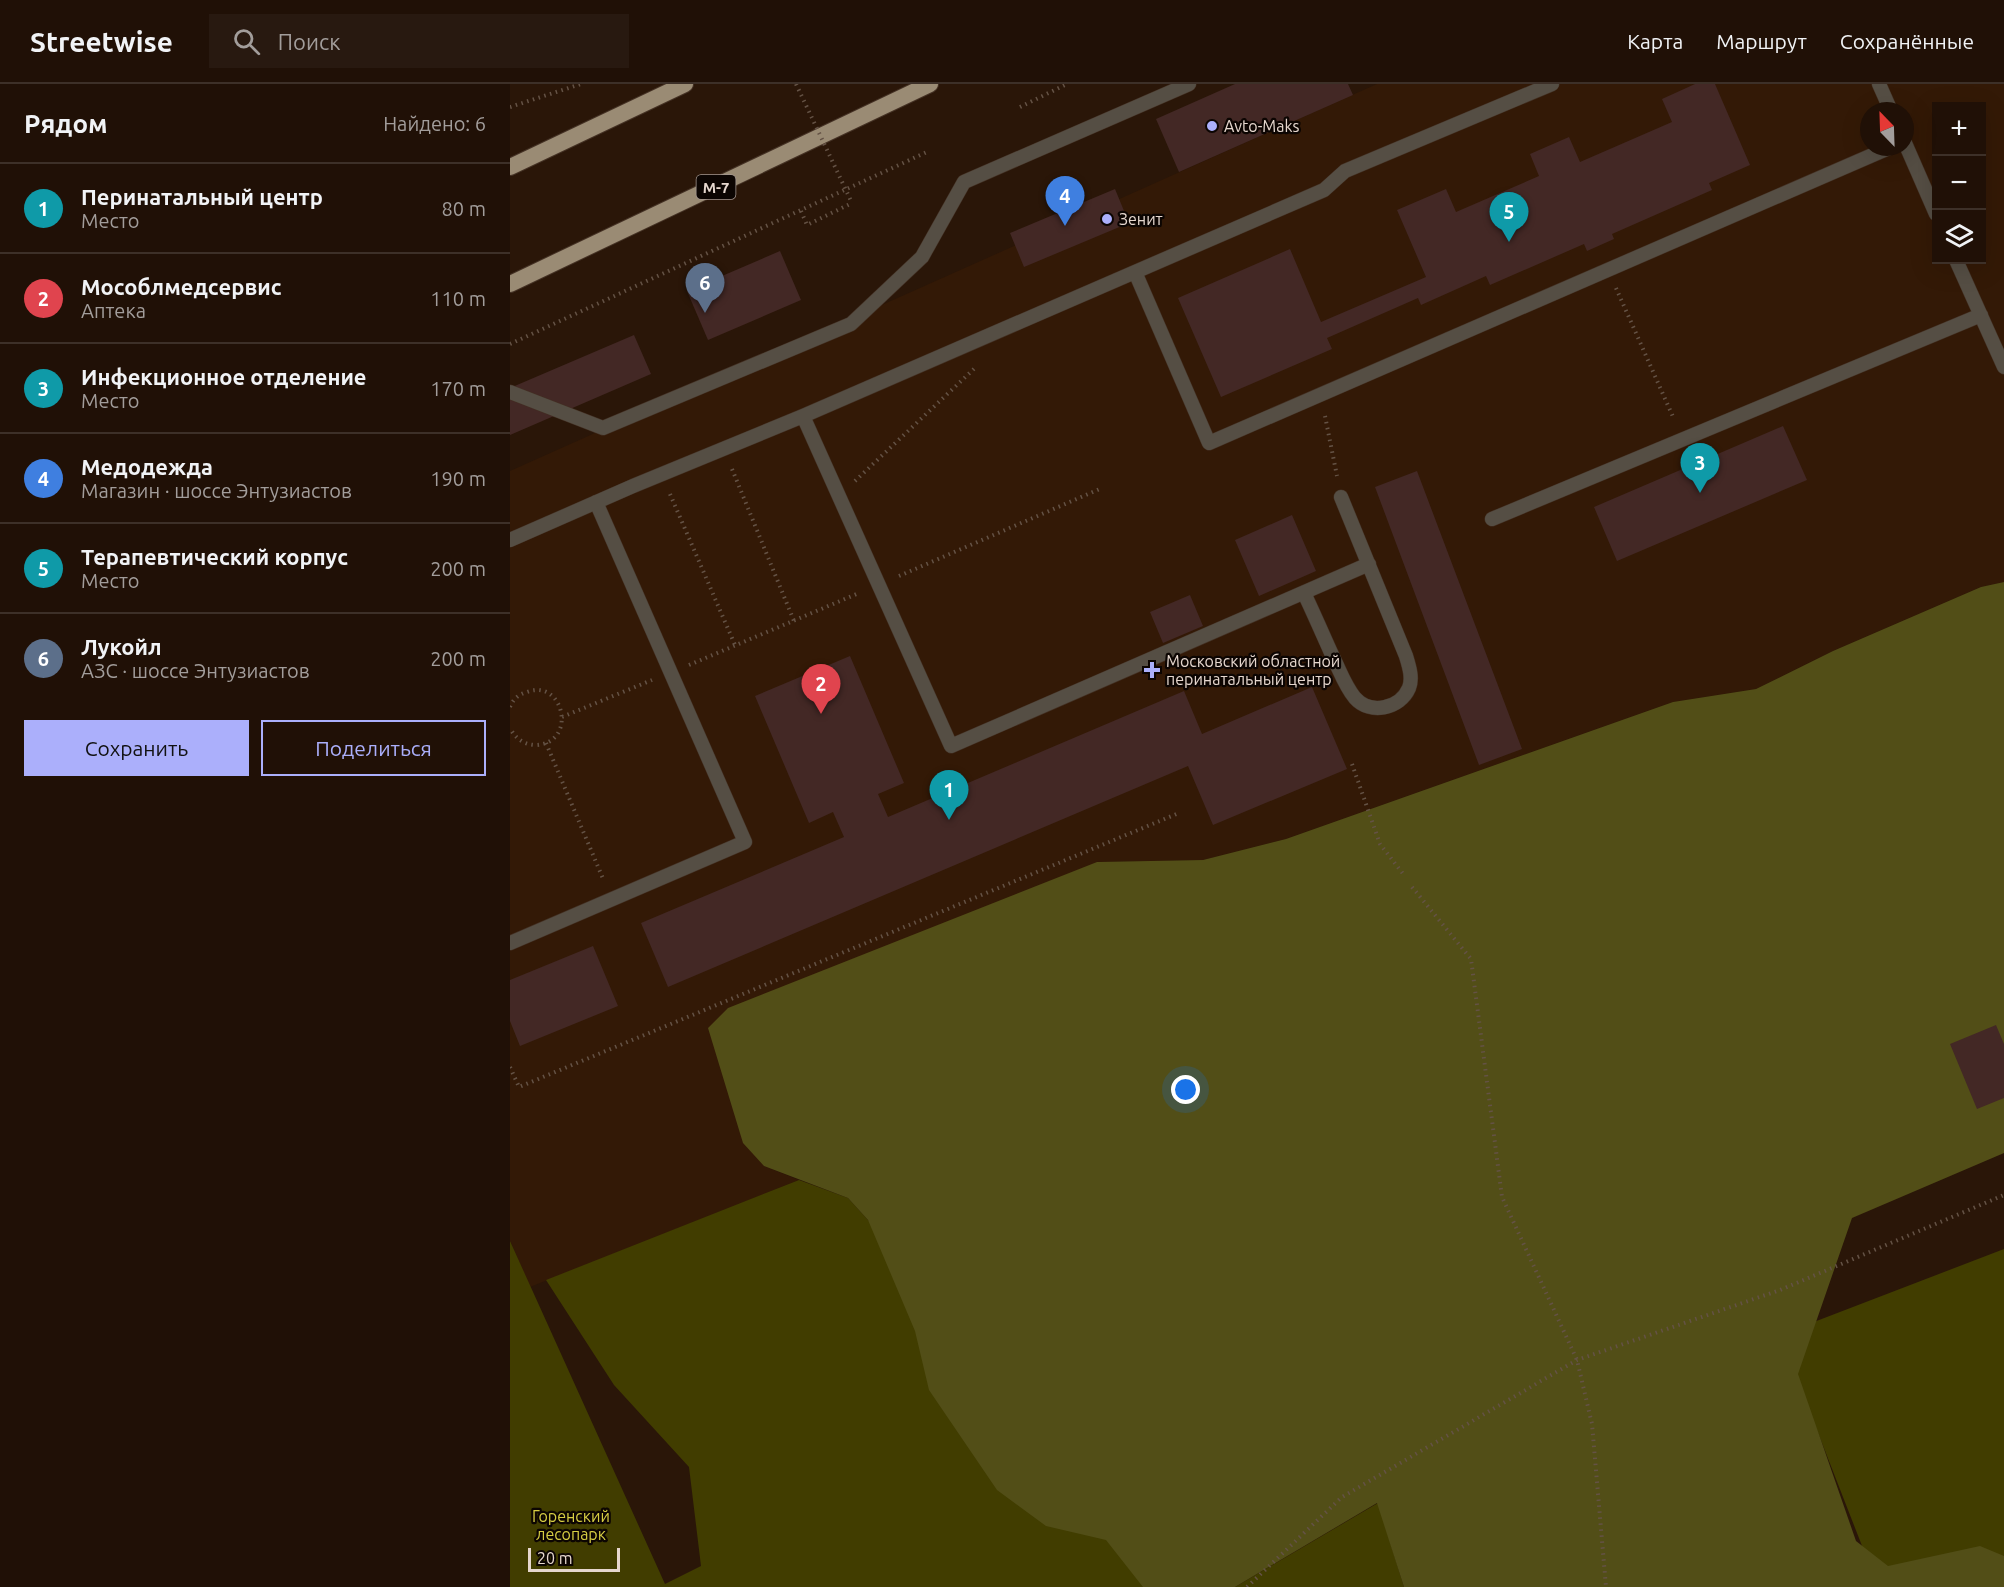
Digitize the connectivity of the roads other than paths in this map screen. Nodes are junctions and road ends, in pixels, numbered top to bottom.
1 (685, 84) edge
2 (930, 84) edge
3 (1189, 84) edge
4 (1552, 84) edge
5 (1879, 84) edge
6 (1887, 102) edge
7 (1871, 156) edge
8 (1911, 156) edge
9 (510, 167) edge
10 (1934, 210) edge
11 (1958, 264) edge
12 (1136, 272) junction
13 (510, 284) edge
14 (1981, 315) junction
15 (2004, 367) edge
16 (510, 392) edge
17 (803, 416) junction
18 (1341, 497) road end
19 (596, 502) junction
20 (1492, 519) dead end
21 (510, 540) edge
22 (1369, 564) junction
23 (1304, 593) junction
24 (510, 943) edge

1 - 9 highway
2 - 13 highway, М-7
3 - 16 lane
4 - 12 lane
5 - 6 lane
7 - 12 lane
8 - 10 lane
11 - 14 lane
12 - 17 lane
14 - 15 lane
14 - 20 lane
17 - 19 lane
17 - 23 lane
18 - 22 lane
19 - 21 lane
19 - 24 lane
22 - 23 lane
22 - 23 lane

